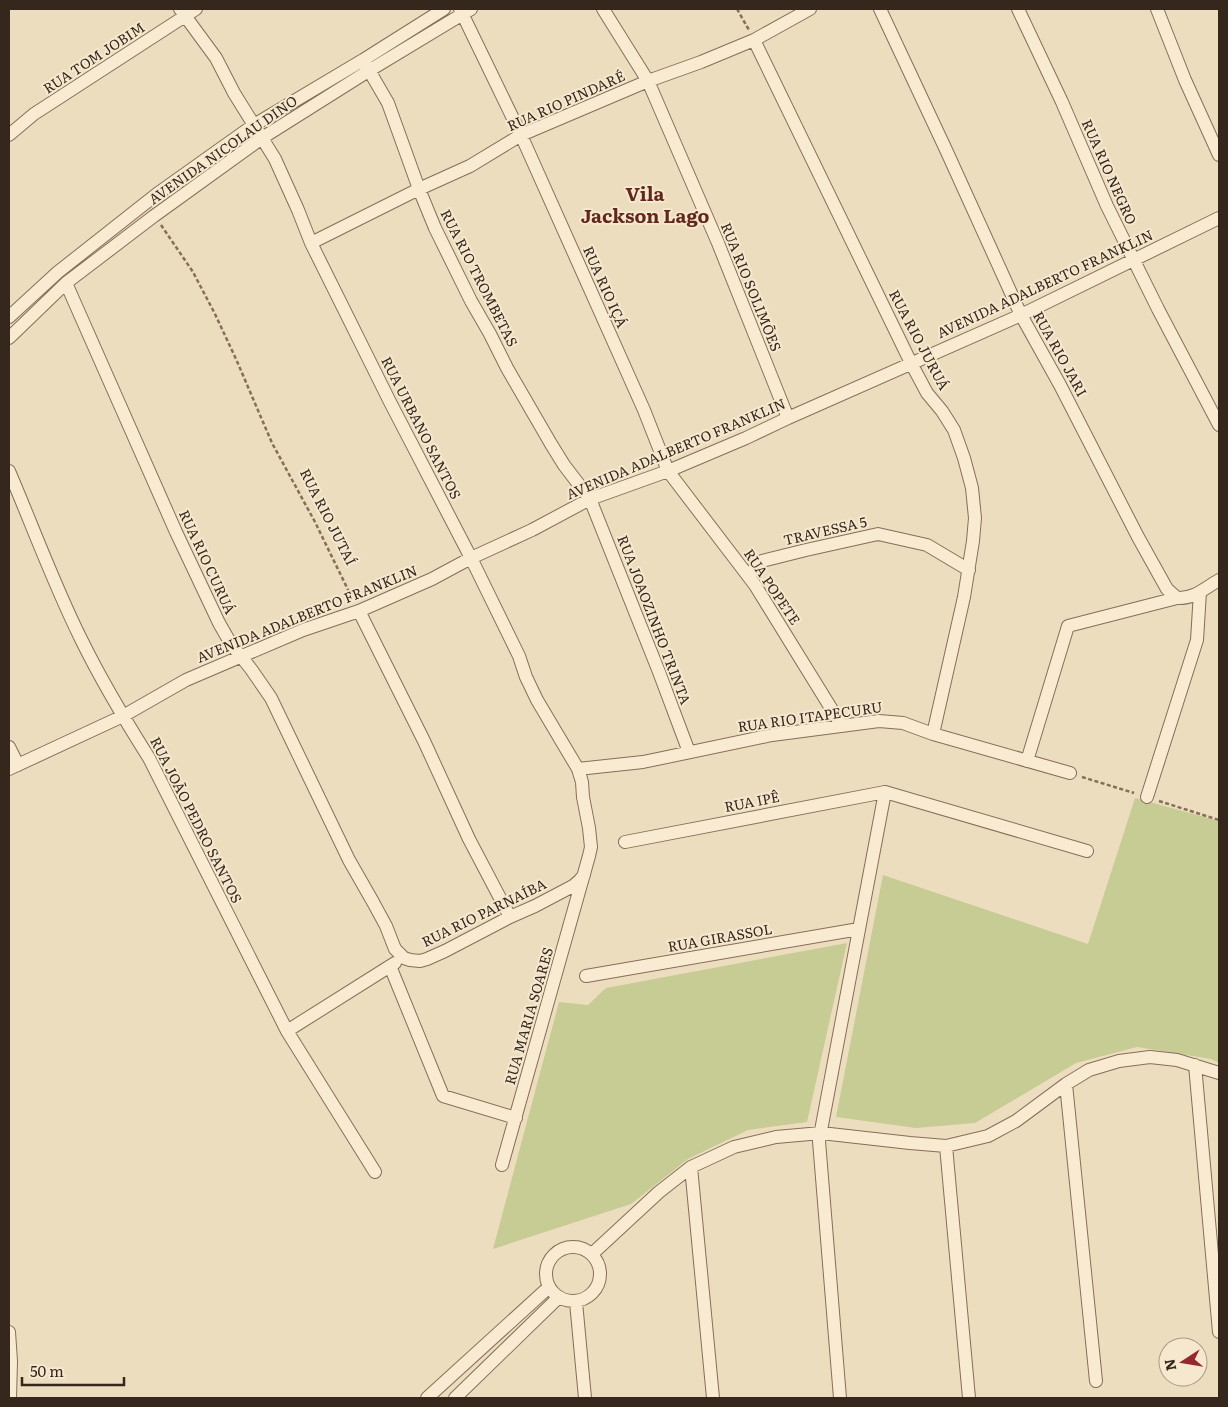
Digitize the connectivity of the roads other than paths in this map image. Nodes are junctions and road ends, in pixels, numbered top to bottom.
1 (196, 9) edge
2 (603, 9) edge
3 (810, 9) edge
4 (880, 9) edge
5 (1018, 9) edge
6 (1157, 9) edge
7 (457, 12) edge
8 (183, 13) edge
9 (754, 40) junction
10 (366, 65) junction
11 (648, 81) junction
12 (254, 125) junction
13 (9, 135) edge
14 (521, 135) junction
15 (262, 138) junction
16 (1219, 156) edge
17 (419, 189) junction
18 (1219, 218) edge
19 (311, 243) junction
20 (1133, 259) junction
21 (66, 283) junction
22 (1021, 315) junction
23 (9, 316) edge
24 (9, 338) edge
25 (911, 363) junction
26 (788, 418) junction
27 (1219, 426) edge
28 (9, 471) edge
29 (668, 471) junction
30 (590, 499) junction
31 (471, 558) junction
32 (968, 570) junction
33 (749, 578) junction
34 (1219, 580) edge
35 (1200, 592) junction
36 (1177, 598) junction
37 (359, 611) junction
38 (241, 656) junction
39 (122, 716) junction
40 (842, 726) junction
41 (933, 734) junction
42 (9, 747) edge
43 (689, 752) junction
44 (1027, 760) junction
45 (13, 767) edge
46 (578, 769) junction
47 (1070, 773) dead end
48 (885, 792) junction
49 (1147, 797) dead end
50 (625, 842) dead end
51 (1086, 851) dead end
52 (584, 874) junction
53 (510, 917) junction
54 (859, 929) junction
55 (399, 953) junction
56 (390, 966) junction
57 (586, 976) dead end
58 (287, 1031) junction
59 (1195, 1065) junction
60 (1219, 1073) edge
61 (1066, 1084) junction
62 (516, 1118) junction
63 (821, 1133) junction
64 (946, 1146) junction
65 (502, 1165) dead end
66 (691, 1167) junction
67 (375, 1172) dead end
68 (592, 1254) junction
69 (549, 1287) junction
70 (559, 1297) junction
71 (576, 1302) junction
72 (9, 1332) edge
73 (1219, 1332) edge
74 (10, 1361) edge
75 (1096, 1381) dead end
76 (10, 1398) edge
77 (427, 1398) edge
78 (455, 1398) edge
79 (585, 1398) edge
80 (713, 1398) edge
81 (840, 1398) edge
82 (969, 1398) edge

1 - 8 street, RUA TOM JOBIM
2 - 11 street, RUA RIO SOLIMÕES
3 - 9 street, RUA RIO PINDARÉ
4 - 22 street, RUA RIO JARI
5 - 20 street, RUA RIO NEGRO
6 - 16 street
7 - 10 street, AVENIDA NICOLAU DINO
7 - 14 street, RUA RIO IÇÁ
8 - 12 street, RUA URBANO SANTOS
8 - 13 street, RUA TOM JOBIM
9 - 11 street, RUA RIO PINDARÉ
9 - 25 street, RUA RIO JURUÁ
10 - 12 street, AVENIDA NICOLAU DINO
10 - 15 street, AVENIDA NICOLAU DINO
10 - 17 street, RUA RIO TROMBETAS
11 - 14 street, RUA RIO PINDARÉ
11 - 26 street, RUA RIO SOLIMÕES
12 - 15 street, RUA URBANO SANTOS
12 - 23 street, AVENIDA NICOLAU DINO
14 - 17 street, RUA RIO PINDARÉ
14 - 29 street, RUA RIO IÇÁ
15 - 19 street, RUA URBANO SANTOS
15 - 21 street, AVENIDA NICOLAU DINO
17 - 19 street, RUA RIO PINDARÉ
17 - 30 street, RUA RIO TROMBETAS
18 - 20 street, AVENIDA ADALBERTO FRANKLIN
19 - 31 street, RUA URBANO SANTOS
20 - 22 street, AVENIDA ADALBERTO FRANKLIN
20 - 27 street, RUA RIO NEGRO
21 - 24 street, AVENIDA NICOLAU DINO
21 - 38 street, RUA RIO CURUÁ
22 - 25 street, AVENIDA ADALBERTO FRANKLIN
22 - 36 street, RUA RIO JARI
25 - 26 street, AVENIDA ADALBERTO FRANKLIN
25 - 32 street, RUA RIO JURUÁ
26 - 29 street, AVENIDA ADALBERTO FRANKLIN
28 - 39 street, RUA JOÃO PEDRO SANTOS
29 - 30 street, AVENIDA ADALBERTO FRANKLIN
29 - 33 street, RUA POPETE
30 - 31 street, AVENIDA ADALBERTO FRANKLIN
30 - 43 street, RUA JOAOZINHO TRINTA
31 - 37 street, AVENIDA ADALBERTO FRANKLIN
31 - 46 street, RUA URBANO SANTOS
32 - 33 street, TRAVESSA 5
32 - 41 street, RUA RIO JURUÁ
33 - 40 street, RUA POPETE
34 - 35 street
35 - 36 street
35 - 49 street
36 - 44 street
37 - 38 street, AVENIDA ADALBERTO FRANKLIN
37 - 53 street
38 - 39 street, AVENIDA ADALBERTO FRANKLIN
38 - 55 street, RUA RIO CURUÁ
39 - 45 street, AVENIDA ADALBERTO FRANKLIN
39 - 58 street, RUA JOÃO PEDRO SANTOS
40 - 41 street, RUA RIO ITAPECURU
40 - 43 street, RUA RIO ITAPECURU
41 - 44 street, RUA RIO ITAPECURU
42 - 45 street
43 - 46 street, RUA RIO ITAPECURU
44 - 47 street, RUA RIO ITAPECURU
46 - 52 street, RUA URBANO SANTOS
48 - 50 street, RUA IPÊ
48 - 51 street
48 - 54 street
52 - 53 street, RUA RIO PARNAÍBA
52 - 62 street, RUA MARIA SOARES
53 - 55 street, RUA RIO PARNAÍBA
54 - 57 street, RUA GIRASSOL
54 - 63 street
55 - 56 street
56 - 58 street
56 - 62 street
58 - 67 street, RUA JOÃO PEDRO SANTOS
59 - 60 street
59 - 61 street
59 - 73 street
61 - 64 street
61 - 75 street
62 - 65 street, RUA MARIA SOARES
63 - 64 street
63 - 66 street
63 - 81 street
64 - 82 street
66 - 68 street
66 - 80 street
68 - 69 street
68 - 71 street
69 - 70 street
69 - 77 street
70 - 71 street
70 - 78 street
71 - 79 street
72 - 74 street
74 - 76 street

